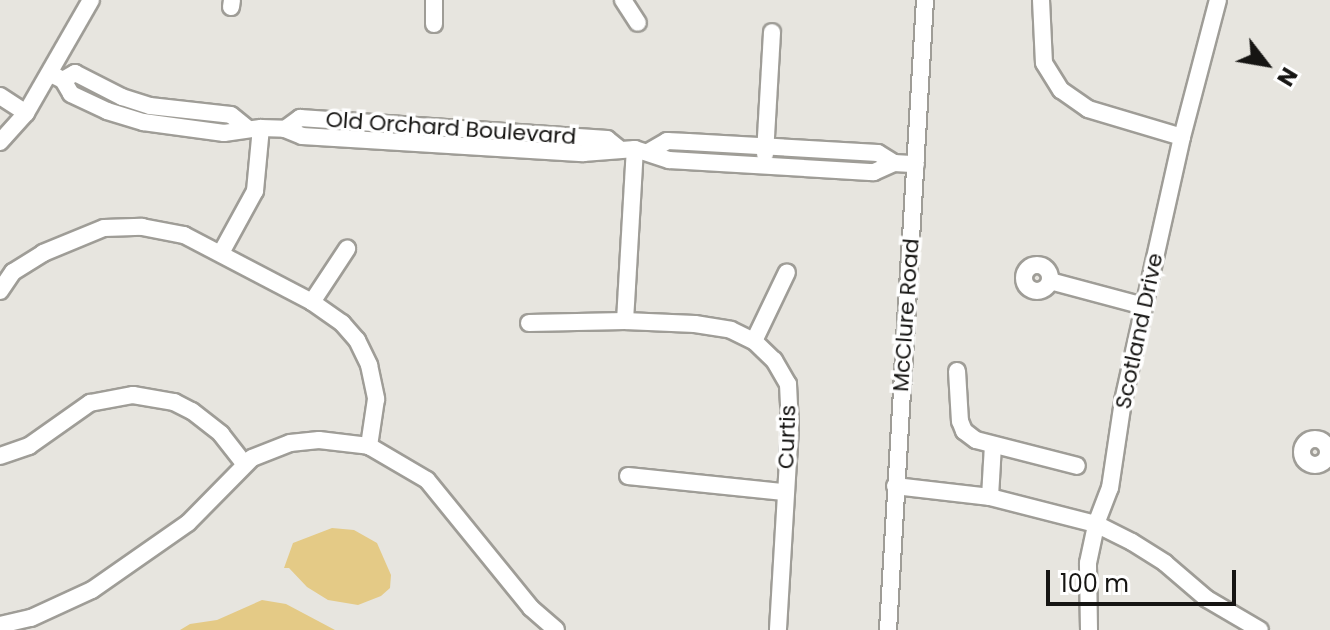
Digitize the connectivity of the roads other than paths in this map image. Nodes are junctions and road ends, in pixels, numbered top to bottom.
1 (91, 0) edge
2 (434, 0) edge
3 (623, 0) edge
4 (925, 0) edge
5 (1041, 0) edge
6 (1218, 0) edge
7 (638, 23) dead end
8 (434, 24) dead end
9 (772, 32) dead end
10 (57, 77) junction
11 (0, 96) edge
12 (26, 113) junction
13 (254, 128) junction
14 (1182, 137) junction
15 (0, 142) edge
16 (765, 146) junction
17 (634, 149) junction
18 (894, 163) junction
19 (916, 164) junction
20 (764, 165) junction
21 (347, 249) dead end
22 (221, 253) junction
23 (787, 272) dead end
24 (1050, 281) dead end
25 (0, 291) edge
26 (312, 302) junction
27 (1143, 306) junction
28 (625, 321) junction
29 (529, 323) dead end
30 (754, 341) junction
31 (957, 371) dead end
32 (993, 445) junction
33 (369, 446) junction
34 (0, 456) edge
35 (244, 463) junction
36 (1077, 466) dead end
37 (628, 476) dead end
38 (895, 486) junction
39 (784, 492) junction
40 (990, 497) junction
41 (1096, 524) junction
42 (0, 625) edge
43 (556, 630) edge
44 (778, 630) edge
45 (888, 630) edge
46 (1089, 630) edge
47 (1260, 630) edge

1 - 10 street
2 - 8 street
3 - 7 street
4 - 19 street, McClure Road
5 - 14 street
6 - 14 street, Scotland Drive
9 - 16 street
10 - 12 street
10 - 13 street, Old Orchard Boulevard
11 - 12 street
12 - 15 street
13 - 17 street, Old Orchard Boulevard
13 - 22 street
14 - 27 street, Scotland Drive
16 - 17 street, Old Orchard Boulevard
16 - 18 street, Old Orchard Boulevard
16 - 20 street
17 - 20 street, Old Orchard Boulevard
17 - 28 street
18 - 19 street, Old Orchard Boulevard
18 - 20 street, Old Orchard Boulevard
19 - 38 street, McClure Road
21 - 26 street
22 - 25 street
22 - 26 street
23 - 30 street
24 - 27 street
26 - 33 street
27 - 41 street, Scotland Drive
28 - 29 street, Curtis
28 - 30 street, Curtis
30 - 39 street, Curtis
31 - 32 street
32 - 36 street
32 - 40 street
33 - 35 street
33 - 43 street
34 - 35 street
35 - 42 street
37 - 39 street
38 - 40 street
38 - 45 street, McClure Road
39 - 44 street, Curtis
40 - 41 street
41 - 46 street, Scotland Drive
41 - 47 street

